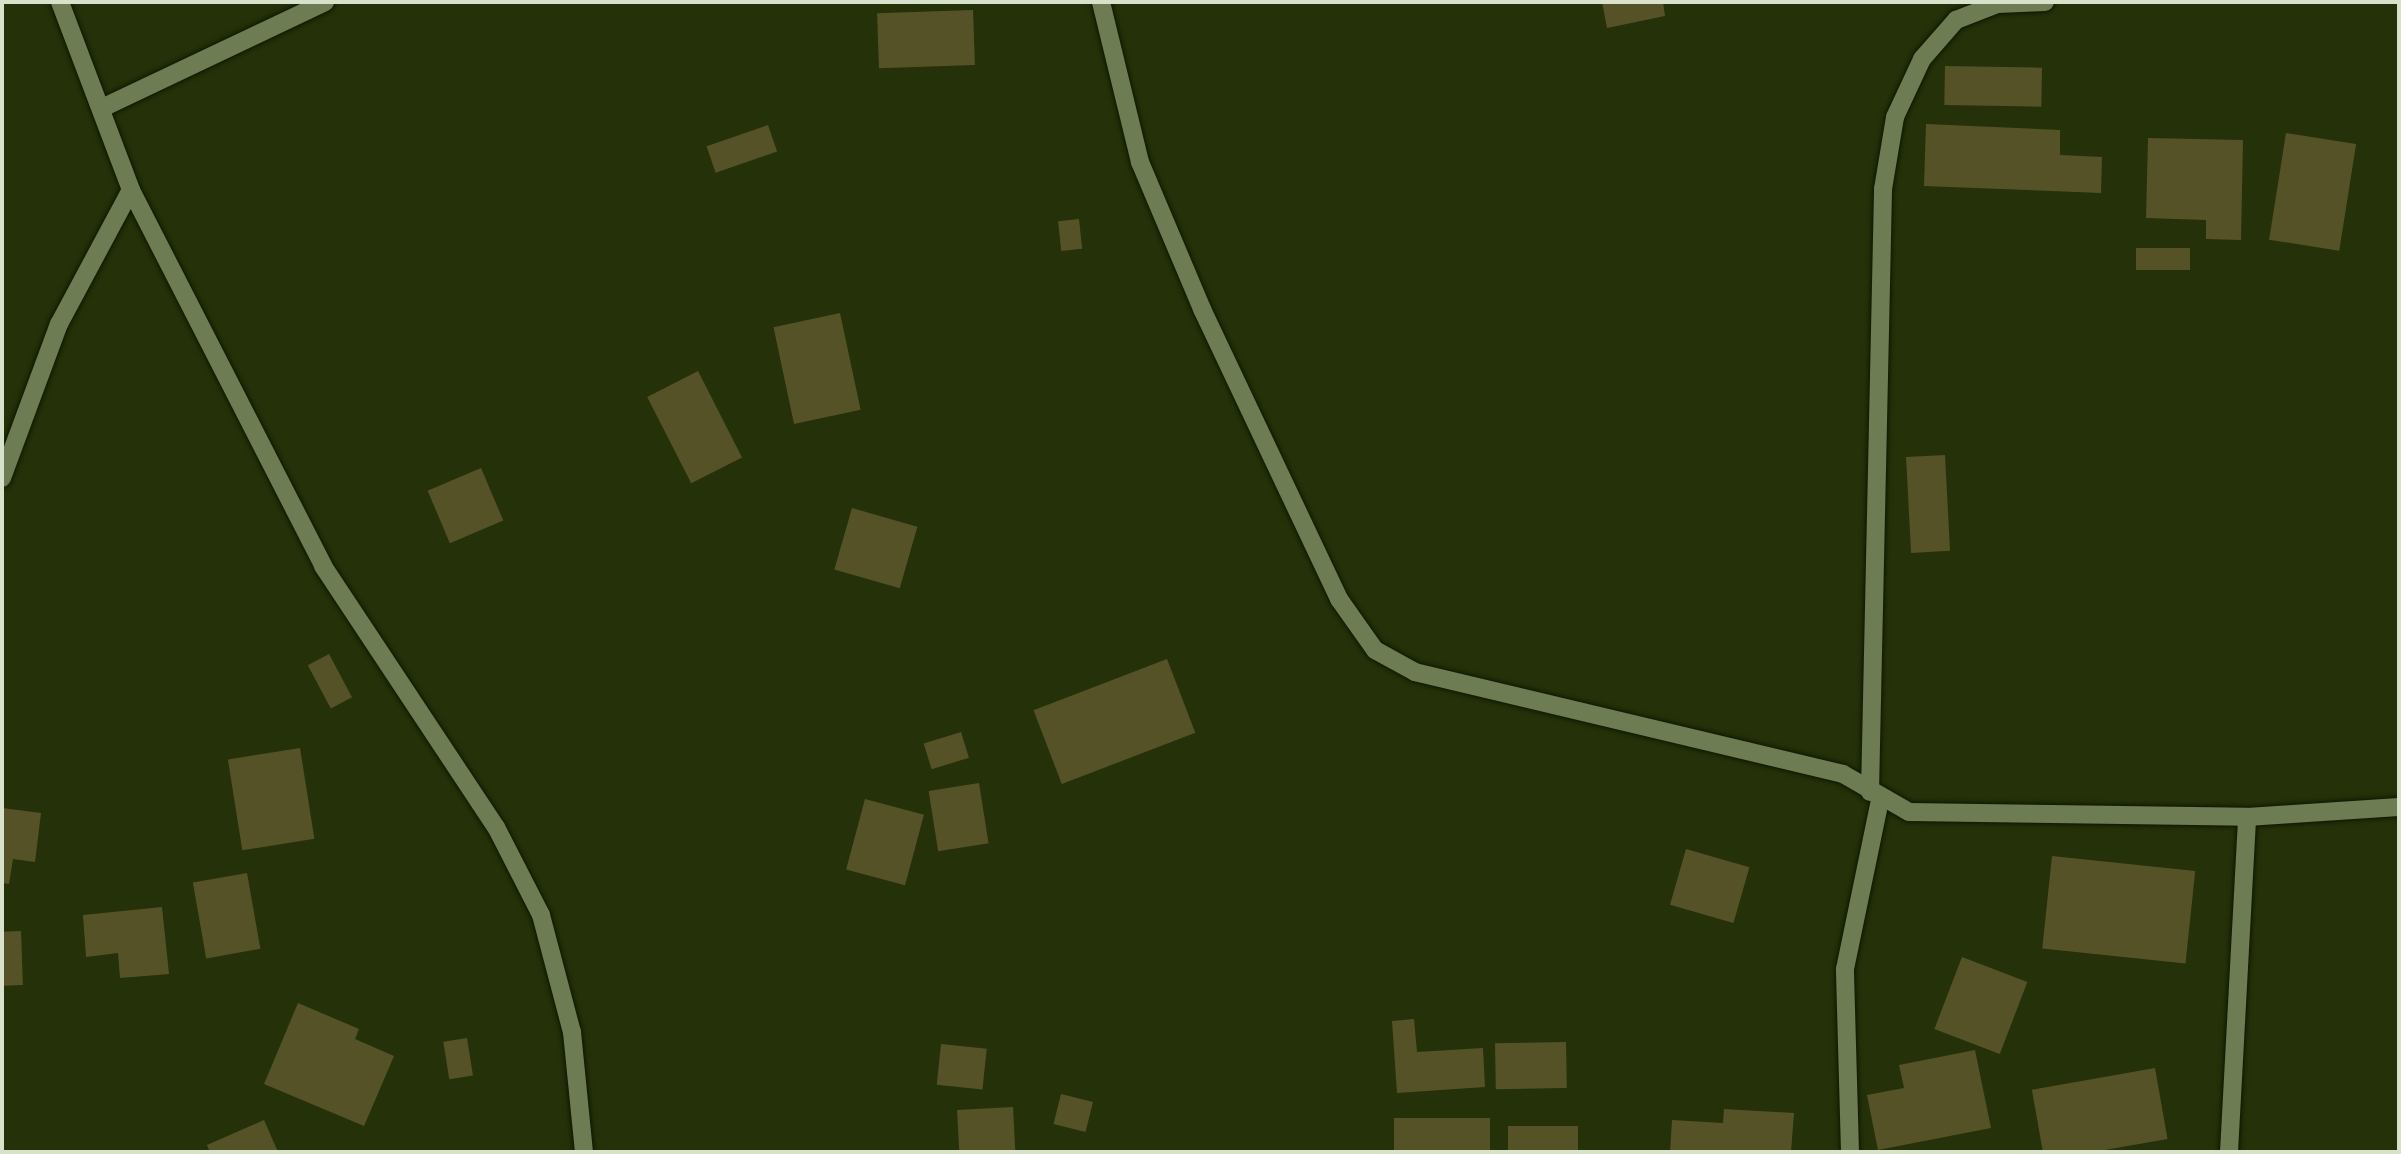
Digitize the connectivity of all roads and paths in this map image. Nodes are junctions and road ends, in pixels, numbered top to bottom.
1 (60, 2) edge
2 (325, 2) edge
3 (1101, 2) edge
4 (2045, 2) edge
5 (102, 108) junction
6 (131, 190) junction
7 (2, 478) edge
8 (1875, 796) junction
9 (2399, 807) edge
10 (2247, 817) junction
11 (584, 1152) edge
12 (1850, 1152) edge
13 (2229, 1152) edge

1 - 5 street
2 - 5 street
3 - 8 street
4 - 8 street
5 - 6 street
6 - 7 street
6 - 11 street
8 - 10 street
8 - 12 street
9 - 10 street
10 - 13 street

